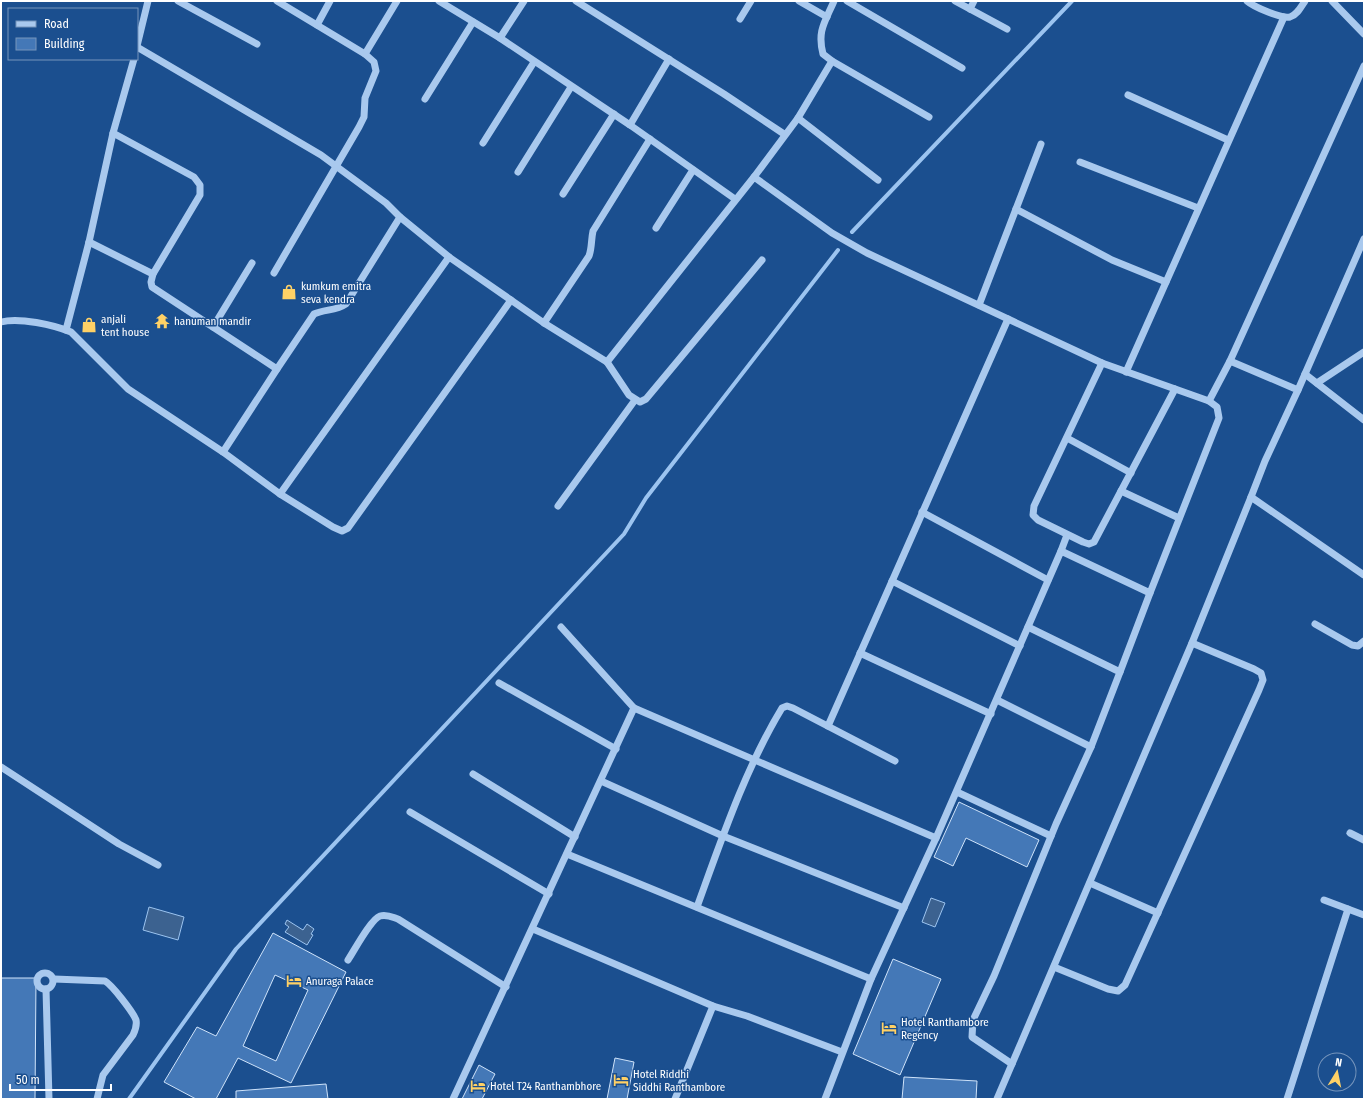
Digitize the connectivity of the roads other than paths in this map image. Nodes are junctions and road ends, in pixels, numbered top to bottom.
1 (148, 1) edge
2 (178, 1) edge
3 (279, 1) edge
4 (330, 1) edge
5 (397, 1) edge
6 (439, 1) edge
7 (524, 1) edge
8 (576, 1) edge
9 (751, 1) edge
10 (799, 1) edge
11 (834, 1) edge
12 (847, 1) edge
13 (955, 1) edge
14 (974, 1) edge
15 (1247, 1) edge
16 (1305, 1) edge
17 (1332, 1) edge
18 (970, 9) junction
19 (827, 17) junction
20 (1284, 17) junction
21 (740, 19) dead end
22 (473, 22) junction
23 (317, 25) junction
24 (1007, 29) dead end
25 (1364, 34) edge
26 (500, 38) junction
27 (138, 43) edge
28 (257, 44) dead end
29 (138, 48) edge
30 (365, 54) junction
31 (134, 60) edge
32 (669, 60) junction
33 (832, 61) junction
34 (534, 62) junction
35 (1364, 66) edge
36 (962, 68) dead end
37 (571, 87) junction
38 (1128, 95) dead end
39 (425, 99) dead end
40 (614, 114) junction
41 (929, 117) dead end
42 (798, 118) junction
43 (630, 125) junction
44 (113, 134) junction
45 (784, 134) junction
46 (650, 139) junction
47 (1228, 140) junction
48 (483, 143) dead end
49 (1041, 144) dead end
50 (1080, 162) dead end
51 (336, 167) junction
52 (693, 170) junction
53 (518, 172) dead end
54 (754, 177) junction
55 (878, 180) dead end
56 (563, 194) dead end
57 (735, 199) junction
58 (1198, 208) junction
59 (1016, 209) junction
60 (400, 217) junction
61 (656, 228) dead end
62 (1364, 239) edge
63 (89, 242) junction
64 (449, 257) junction
65 (762, 260) dead end
66 (252, 263) dead end
67 (274, 273) dead end
68 (153, 274) junction
69 (1166, 282) junction
70 (511, 300) junction
71 (979, 305) junction
72 (1008, 319) junction
73 (1, 322) edge
74 (544, 323) junction
75 (213, 327) junction
76 (66, 330) junction
77 (1364, 352) edge
78 (1230, 361) junction
79 (607, 362) junction
80 (1102, 363) junction
81 (277, 369) junction
82 (1126, 372) junction
83 (1305, 374) junction
84 (1317, 383) junction
85 (1175, 389) junction
86 (1298, 390) junction
87 (635, 400) junction
88 (1209, 401) junction
89 (1364, 420) edge
90 (1066, 438) junction
91 (223, 452) junction
92 (1131, 473) junction
93 (1121, 491) junction
94 (280, 494) junction
95 (1251, 497) junction
96 (558, 506) dead end
97 (922, 512) junction
98 (1179, 518) junction
99 (1068, 535) junction
100 (1061, 552) junction
101 (1364, 575) edge
102 (1048, 580) junction
103 (892, 581) junction
104 (1150, 593) junction
105 (1315, 624) dead end
106 (561, 627) dead end
107 (1028, 627) junction
108 (1364, 640) edge
109 (1192, 643) junction
110 (1020, 646) junction
111 (860, 653) junction
112 (1120, 672) junction
113 (499, 683) dead end
114 (997, 700) junction
115 (634, 708) junction
116 (991, 714) junction
117 (828, 726) junction
118 (1091, 747) junction
119 (616, 749) junction
120 (755, 760) junction
121 (895, 760) dead end
122 (1, 767) edge
123 (473, 774) dead end
124 (601, 781) junction
125 (957, 792) junction
126 (410, 812) dead end
127 (1350, 833) dead end
128 (723, 836) junction
129 (1051, 836) junction
130 (575, 837) junction
131 (936, 838) junction
132 (1364, 840) edge
133 (567, 854) junction
134 (158, 865) dead end
135 (1090, 883) junction
136 (549, 894) junction
137 (1324, 900) dead end
138 (696, 908) junction
139 (904, 908) junction
140 (1348, 909) junction
141 (1158, 913) junction
142 (1364, 915) edge
143 (533, 929) junction
144 (348, 960) dead end
145 (1054, 967) junction
146 (54, 979) junction
147 (871, 979) junction
148 (506, 987) junction
149 (46, 989) junction
150 (713, 1006) junction
151 (842, 1052) junction
152 (1012, 1064) junction
153 (49, 1099) edge
154 (97, 1099) edge
155 (453, 1099) edge
156 (675, 1099) edge
157 (825, 1099) edge
158 (997, 1099) edge
159 (1287, 1099) edge

1 - 27 street
2 - 28 street
3 - 23 street
4 - 23 street
5 - 30 street
6 - 22 street
7 - 26 street
8 - 32 street
9 - 21 street
10 - 19 street
11 - 19 street
12 - 36 street
13 - 18 street
14 - 18 street
15 - 20 street
16 - 20 street
17 - 25 street
18 - 24 street
19 - 33 street
20 - 47 street
22 - 26 street
22 - 39 street
23 - 30 street
26 - 34 street
29 - 51 street
30 - 51 street
31 - 44 street
32 - 43 street
32 - 45 street
33 - 41 street
33 - 42 street
34 - 37 street
34 - 48 street
35 - 78 street
37 - 40 street
37 - 53 street
38 - 47 street
40 - 43 street
40 - 56 street
42 - 45 street
42 - 55 street
43 - 46 street
44 - 63 street
44 - 68 street
45 - 54 street
46 - 52 street
46 - 74 street
47 - 58 street
49 - 59 street
50 - 58 street
51 - 60 street
51 - 67 street
52 - 57 street
52 - 61 street
54 - 57 street
54 - 71 street
57 - 79 street
58 - 69 street
59 - 69 street
59 - 71 street
60 - 64 street
60 - 81 street
62 - 83 street
63 - 68 street
63 - 76 street
64 - 70 street
64 - 94 street
65 - 87 street
66 - 75 street
68 - 75 street
69 - 82 street
70 - 74 street
70 - 94 street
71 - 72 street
72 - 80 street
72 - 97 street
73 - 76 street
74 - 79 street
75 - 81 street
76 - 91 street
77 - 84 street
78 - 86 street
78 - 88 street
79 - 87 street
80 - 82 street
80 - 90 street
81 - 91 street
82 - 85 street
83 - 84 street
83 - 86 street
84 - 89 street
85 - 88 street
85 - 92 street
86 - 95 street
87 - 96 street
88 - 98 street
90 - 92 street
90 - 99 street
91 - 94 street
92 - 93 street
93 - 98 street
93 - 99 street
95 - 101 street
95 - 109 street
97 - 102 street
97 - 103 street
98 - 104 street
99 - 100 street
100 - 102 street
100 - 104 street
102 - 107 street
103 - 110 street
103 - 111 street
104 - 112 street
105 - 108 street
106 - 115 street
107 - 110 street
107 - 112 street
109 - 135 street
109 - 141 street
110 - 114 street
111 - 116 street
111 - 117 street
112 - 118 street
113 - 119 street
114 - 116 street
114 - 118 street
115 - 119 street
115 - 120 street
116 - 125 street
117 - 120 street
117 - 121 street
118 - 129 street
119 - 124 street
120 - 128 street
120 - 131 street
122 - 134 street
123 - 130 street
124 - 128 street
124 - 130 street
125 - 129 street
125 - 131 street
126 - 136 street
127 - 132 street
128 - 138 street
128 - 139 street
129 - 152 street
130 - 133 street
131 - 139 street
133 - 136 street
133 - 138 street
135 - 141 street
135 - 145 street
136 - 143 street
137 - 140 street
138 - 147 street
139 - 147 street
140 - 142 street
140 - 159 street
141 - 145 street
143 - 148 street
143 - 150 street
144 - 148 street
145 - 152 street
146 - 149 street
146 - 149 street
146 - 154 street
147 - 151 street
148 - 155 street
149 - 153 street
150 - 151 street
150 - 156 street
151 - 157 street
152 - 158 street

